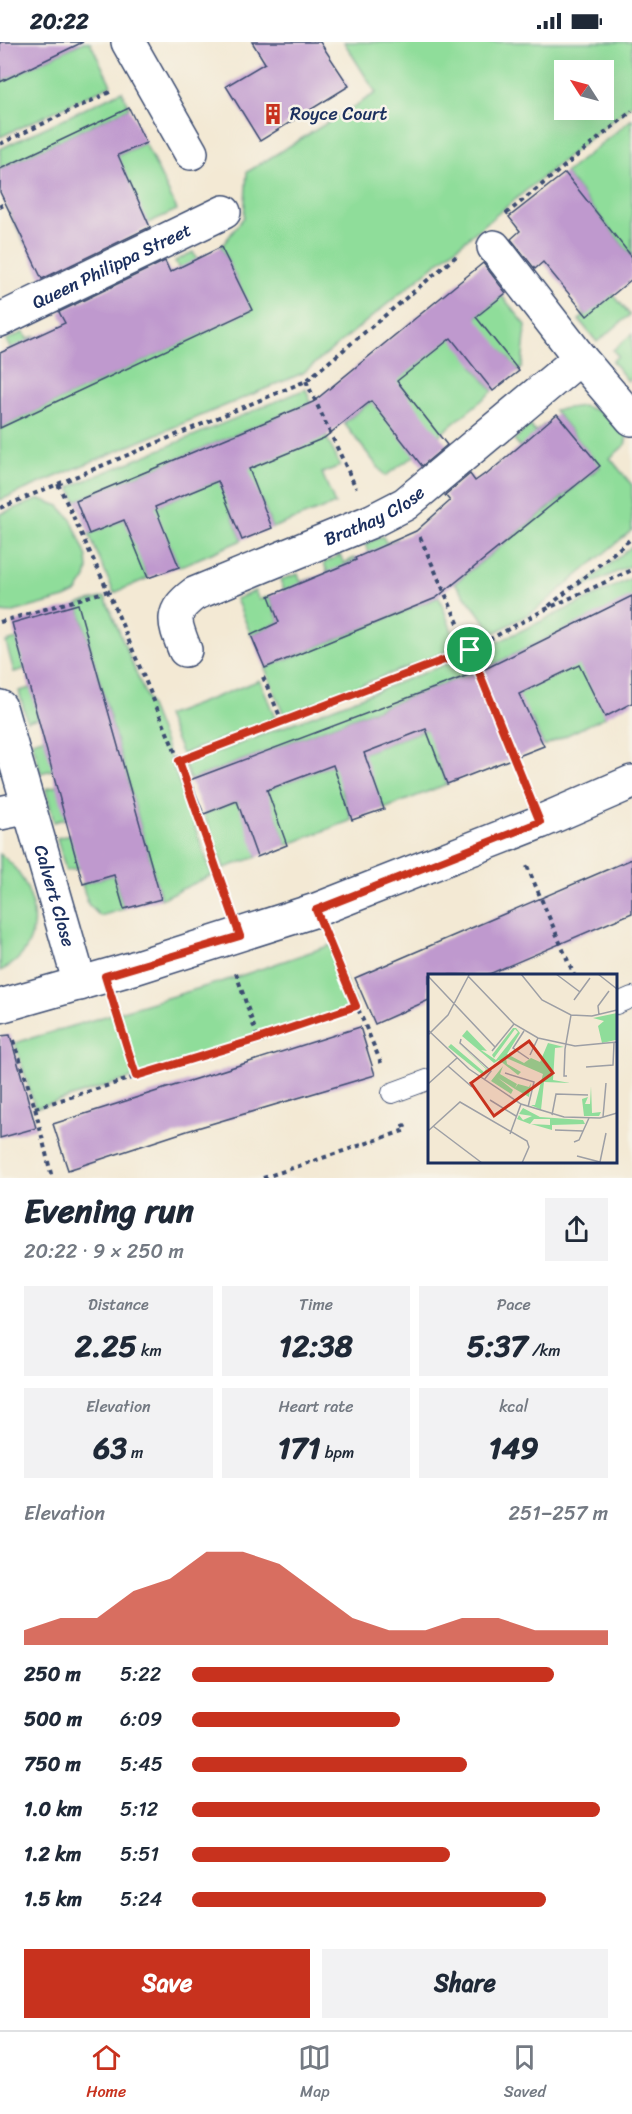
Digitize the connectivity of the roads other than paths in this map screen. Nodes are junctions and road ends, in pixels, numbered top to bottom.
1 (128, 42) edge
2 (190, 153) dead end
3 (224, 212) dead end
4 (486, 239) road end
5 (0, 320) edge
6 (580, 358) junction
7 (632, 419) edge
8 (185, 650) dead end
9 (0, 707) edge
10 (632, 782) edge
11 (14, 810) edge
12 (92, 980) junction
13 (632, 997) edge
14 (617, 1003) edge
15 (2, 1005) edge
16 (428, 1079) edge
17 (392, 1093) road end

1 - 2 street
3 - 5 street, Queen Philippa Street
4 - 6 street
6 - 7 street
6 - 8 street, Brathay Close
9 - 11 street, Calvert Close
10 - 12 street
11 - 12 street, Calvert Close
12 - 15 street
13 - 14 lane
16 - 17 lane

